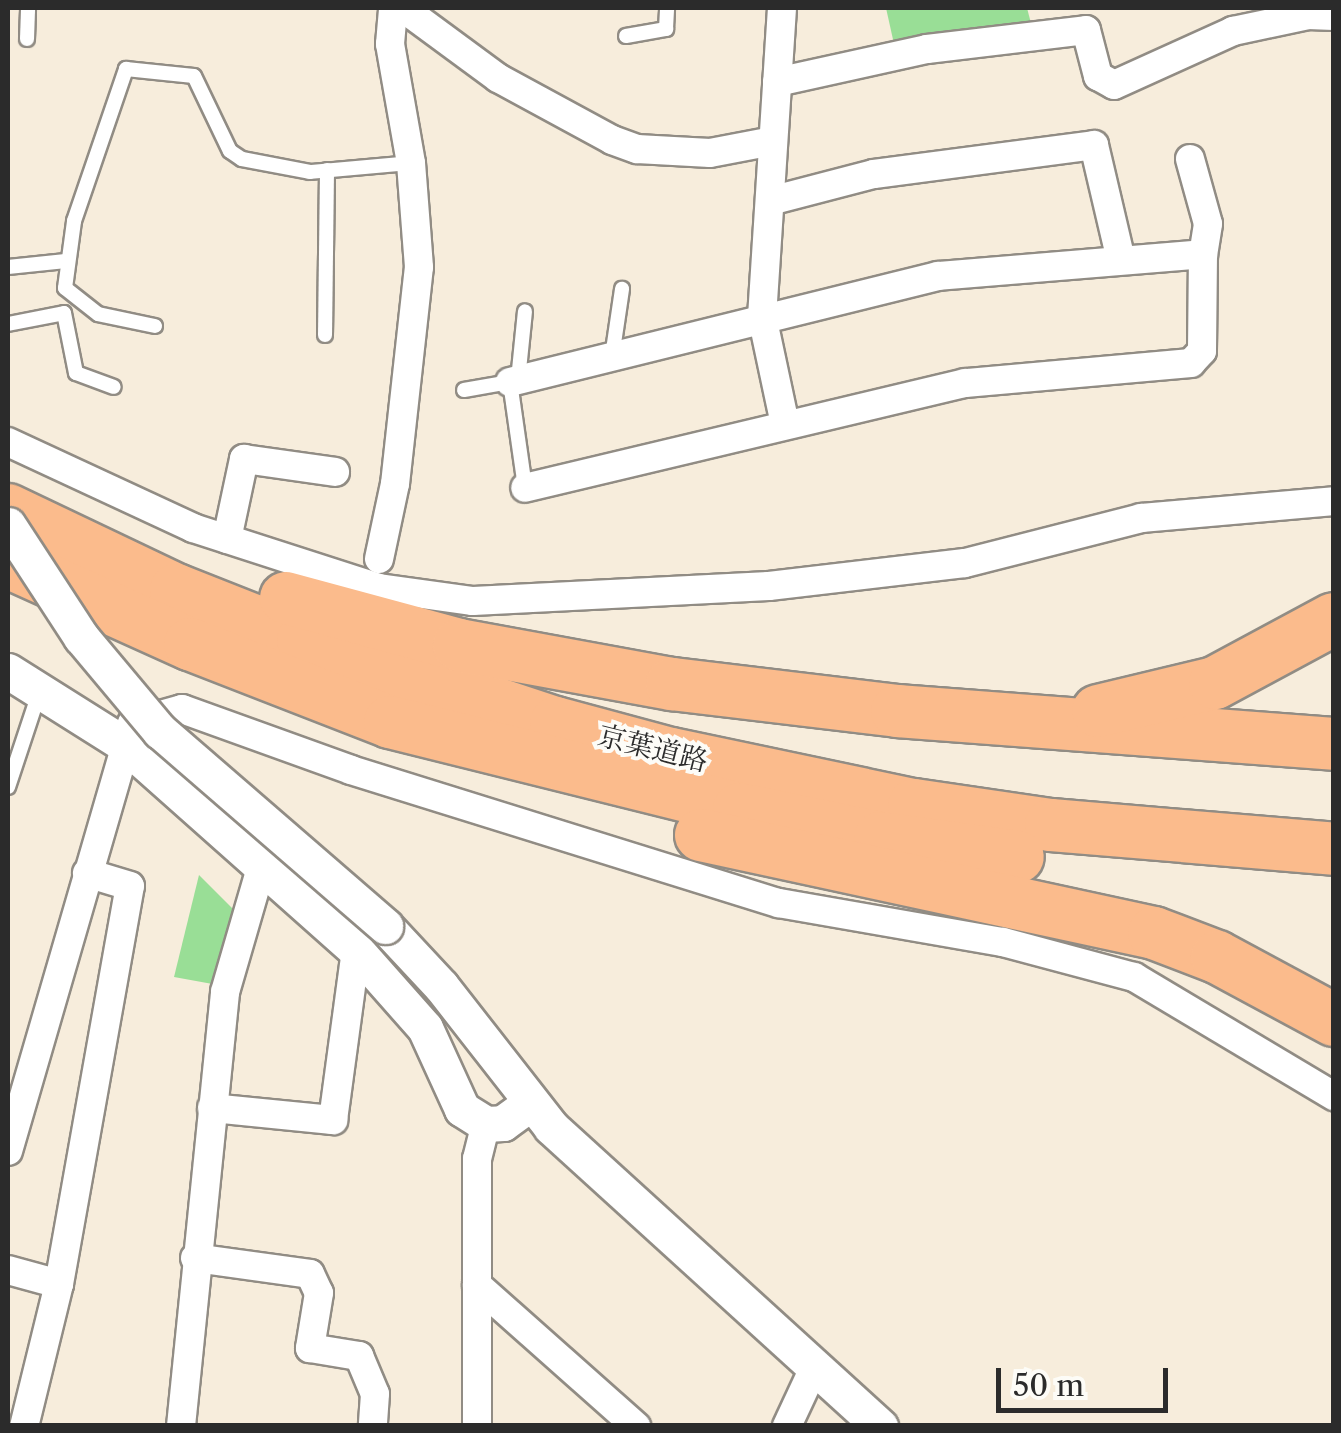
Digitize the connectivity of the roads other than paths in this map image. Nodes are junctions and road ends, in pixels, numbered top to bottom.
1 (28, 8) edge
2 (392, 8) edge
3 (403, 8) edge
4 (667, 8) edge
5 (782, 8) edge
6 (1334, 16) edge
7 (1083, 19) edge
8 (626, 36) dead end
9 (28, 40) dead end
10 (777, 82) junction
11 (772, 141) junction
12 (1190, 158) dead end
13 (411, 163) junction
14 (327, 170) junction
15 (770, 202) junction
16 (1203, 254) junction
17 (1120, 256) junction
18 (66, 261) junction
19 (8, 267) edge
20 (622, 289) dead end
21 (526, 311) dead end
22 (762, 316) junction
23 (8, 324) edge
24 (156, 326) dead end
25 (325, 335) dead end
26 (612, 358) junction
27 (514, 382) junction
28 (114, 387) dead end
29 (464, 390) dead end
30 (786, 424) junction
31 (8, 442) edge
32 (335, 472) dead end
33 (525, 488) joint
34 (8, 496) edge
35 (1334, 500) edge
36 (8, 510) edge
37 (8, 526) edge
38 (226, 539) junction
39 (379, 559) dead end
40 (8, 562) edge
41 (1334, 618) edge
42 (8, 671) edge
43 (39, 693) junction
44 (897, 711) junction
45 (390, 722) junction
46 (124, 744) junction
47 (1334, 744) edge
48 (8, 786) edge
49 (1334, 849) edge
50 (262, 865) junction
51 (87, 874) junction
52 (1334, 883) edge
53 (1154, 933) junction
54 (356, 950) junction
55 (1334, 1020) edge
56 (1334, 1036) edge
57 (1334, 1096) edge
58 (531, 1103) junction
59 (212, 1108) junction
60 (486, 1124) junction
61 (8, 1151) edge
62 (194, 1258) junction
63 (8, 1270) edge
64 (58, 1284) junction
65 (477, 1285) junction
66 (815, 1366) junction
67 (24, 1426) edge
68 (181, 1426) edge
69 (373, 1426) edge
70 (477, 1426) edge
71 (636, 1426) edge
72 (788, 1426) edge
73 (880, 1426) edge

1 - 9 lane
2 - 13 street
3 - 11 street
4 - 8 lane
5 - 10 street
6 - 7 street
7 - 10 street
10 - 11 street
11 - 15 street
12 - 16 street
13 - 14 lane
13 - 39 street
14 - 18 lane
14 - 25 lane
15 - 17 street
15 - 22 street
16 - 17 street
16 - 30 street
17 - 22 street
18 - 19 lane
18 - 24 lane
20 - 26 lane
21 - 27 lane
22 - 26 street
22 - 30 street
23 - 28 lane
26 - 27 street
27 - 29 lane
27 - 33 lane
30 - 33 street
31 - 38 street
32 - 38 street
34 - 44 highway
35 - 38 street
36 - 49 highway, 京葉道路
37 - 58 street, bridge
40 - 45 highway, 京葉道路
41 - 44 highway
42 - 43 street
43 - 46 street
43 - 48 lane
44 - 47 highway
45 - 52 highway, 京葉道路
45 - 53 highway
46 - 50 street
46 - 51 street
46 - 57 street
50 - 54 street
50 - 59 street
51 - 61 street
51 - 64 street
53 - 55 highway
53 - 56 highway
54 - 59 street
54 - 60 street
58 - 60 street
58 - 66 street
59 - 62 street
60 - 65 street
62 - 68 street
62 - 69 street
63 - 64 street
64 - 67 street
65 - 70 street
65 - 71 street
66 - 72 street
66 - 73 street

